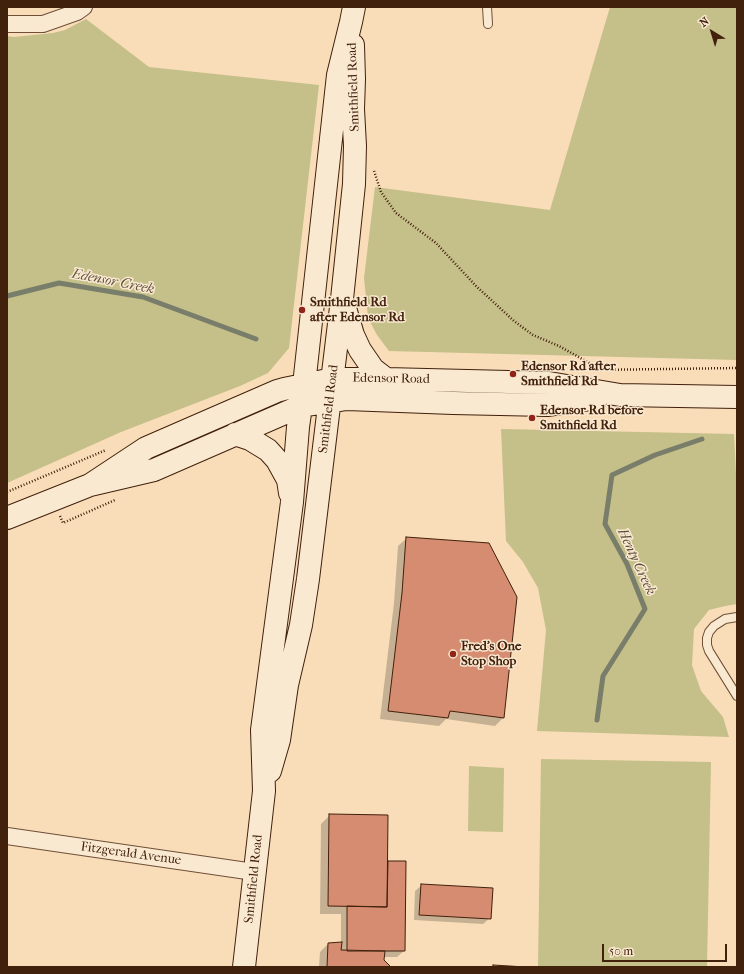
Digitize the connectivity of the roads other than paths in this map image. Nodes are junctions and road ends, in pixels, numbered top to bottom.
1 (84, 7) edge
2 (488, 7) edge
3 (352, 15) edge
4 (7, 24) edge
5 (488, 24) dead end
6 (342, 299) junction
7 (333, 379) junction
8 (386, 379) junction
9 (304, 385) junction
10 (620, 395) junction
11 (737, 397) edge
12 (330, 402) junction
13 (301, 406) junction
14 (235, 434) junction
15 (90, 485) junction
16 (292, 502) junction
17 (7, 518) edge
18 (737, 617) edge
19 (737, 696) edge
20 (264, 792) junction
21 (7, 836) edge
22 (254, 872) junction
23 (244, 967) edge

1 - 4 street
2 - 5 lane
3 - 6 main road, Smithfield Road
3 - 9 main road, Smithfield Road
6 - 7 main road, Smithfield Road
6 - 8 main road
7 - 8 main road, Edensor Road
7 - 9 main road, Edensor Road
7 - 12 main road, Smithfield Road
8 - 10 main road, Edensor Road
9 - 13 main road, Smithfield Road
9 - 15 main road, Edensor Road
10 - 11 main road, Edensor Road
10 - 12 main road, Edensor Road
12 - 13 main road, Edensor Road
12 - 20 main road, Smithfield Road
13 - 14 main road, Edensor Road
13 - 16 main road, Smithfield Road
14 - 15 main road, Edensor Road
14 - 16 main road
15 - 17 main road, Edensor Road
16 - 20 main road, Smithfield Road
18 - 19 lane
20 - 22 main road, Smithfield Road
21 - 22 street, Fitzgerald Avenue
22 - 23 main road, Smithfield Road

